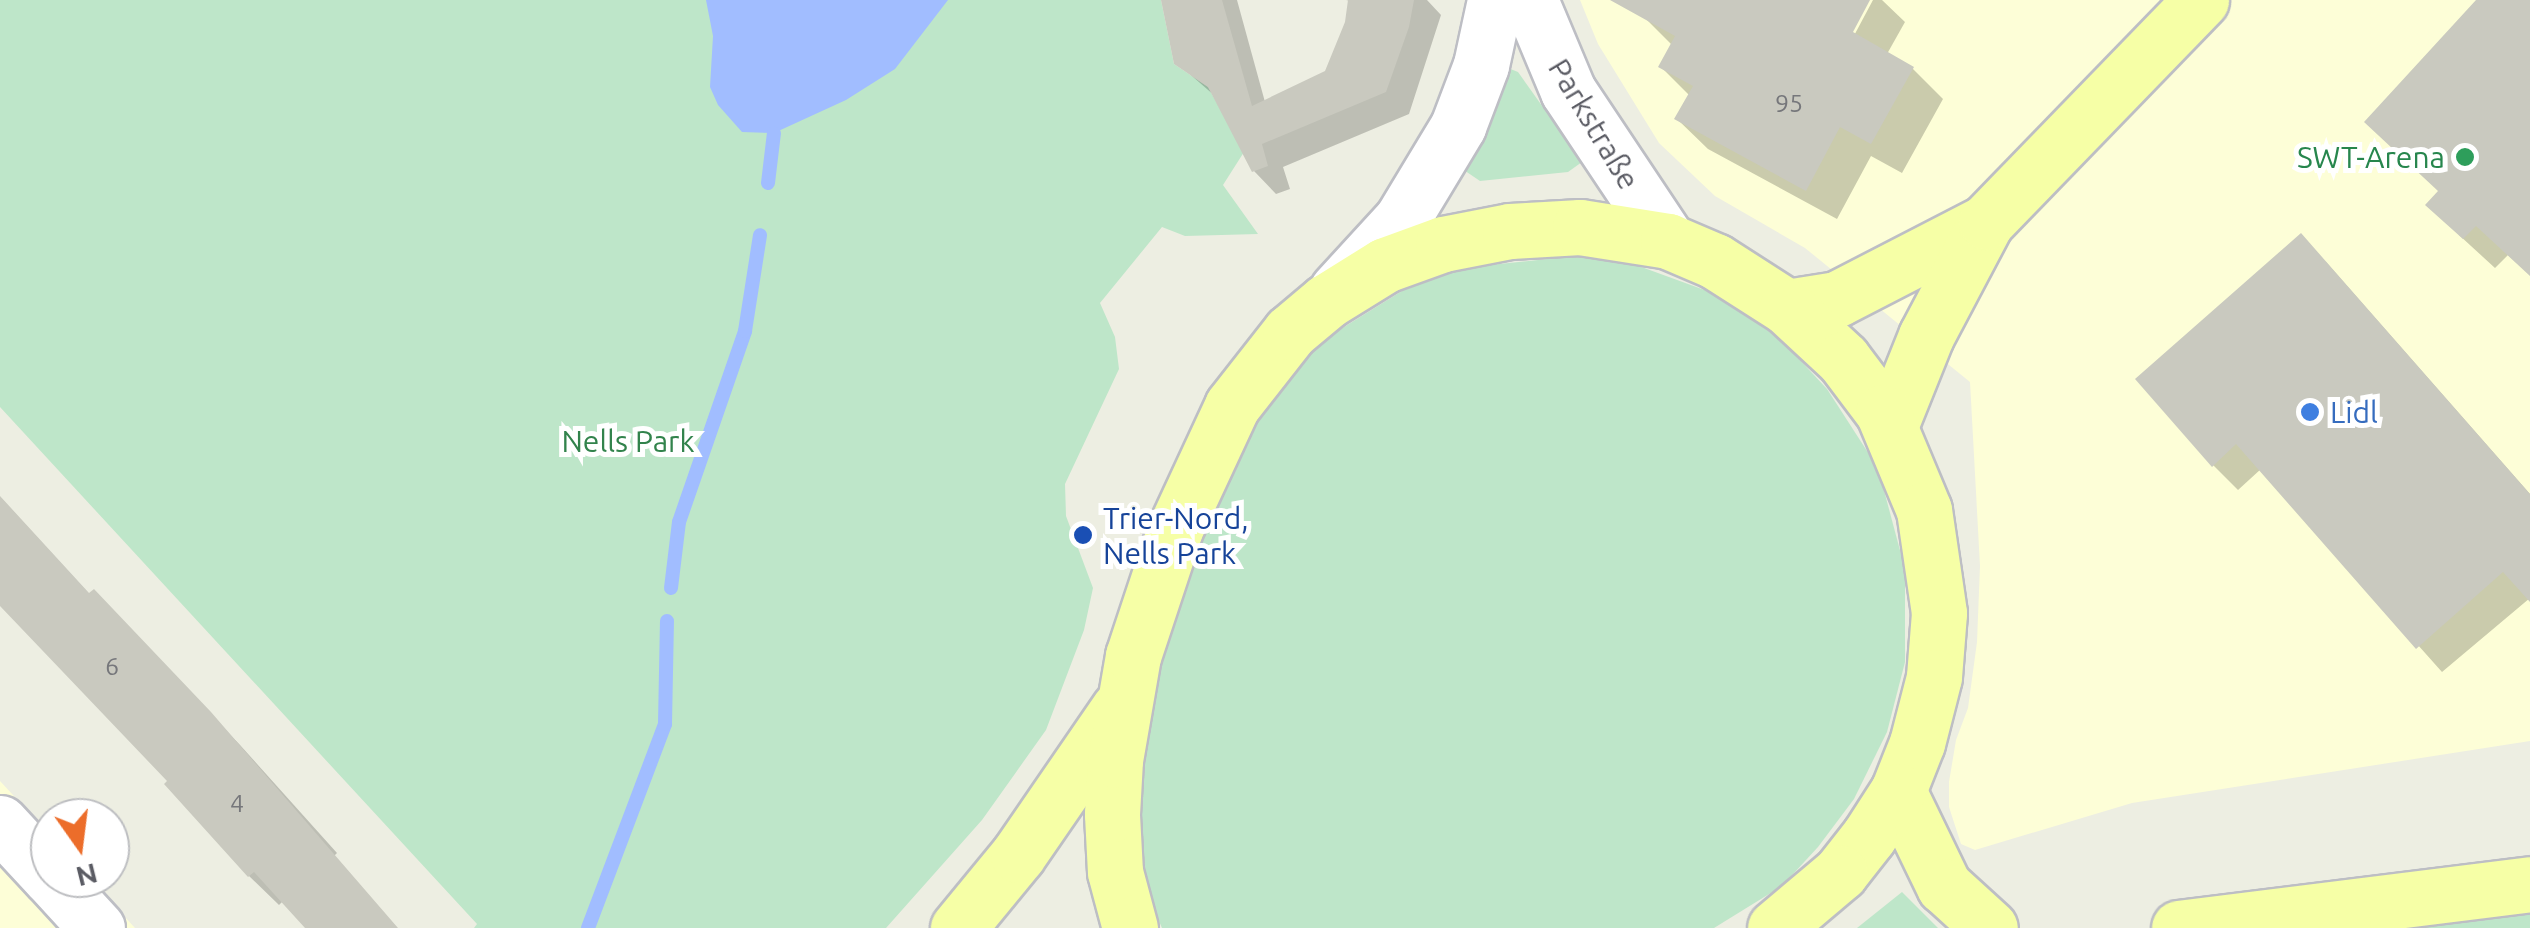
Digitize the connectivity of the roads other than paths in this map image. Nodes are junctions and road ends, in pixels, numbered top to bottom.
1 (1495, 0) edge
2 (1530, 0) edge
3 (2201, 0) edge
4 (1986, 222) junction
5 (1668, 241) junction
6 (1327, 301) junction
7 (1787, 307) junction
8 (1890, 426) junction
9 (1124, 702) junction
10 (1898, 792) junction
11 (0, 824) edge
12 (30, 856) edge
13 (2530, 884) edge
14 (69, 898) edge
15 (1787, 924) edge
16 (98, 928) edge
17 (958, 928) edge
18 (1130, 928) edge
19 (1990, 928) edge
20 (2178, 928) edge

1 - 6 street
2 - 5 street, Parkstraße
3 - 4 main road
4 - 7 main road
4 - 8 main road
5 - 6 main road
5 - 7 main road
6 - 9 main road
7 - 8 main road
8 - 10 main road
9 - 17 main road
9 - 18 main road
10 - 15 main road
10 - 19 main road
11 - 12 street
13 - 20 main road
14 - 16 street

